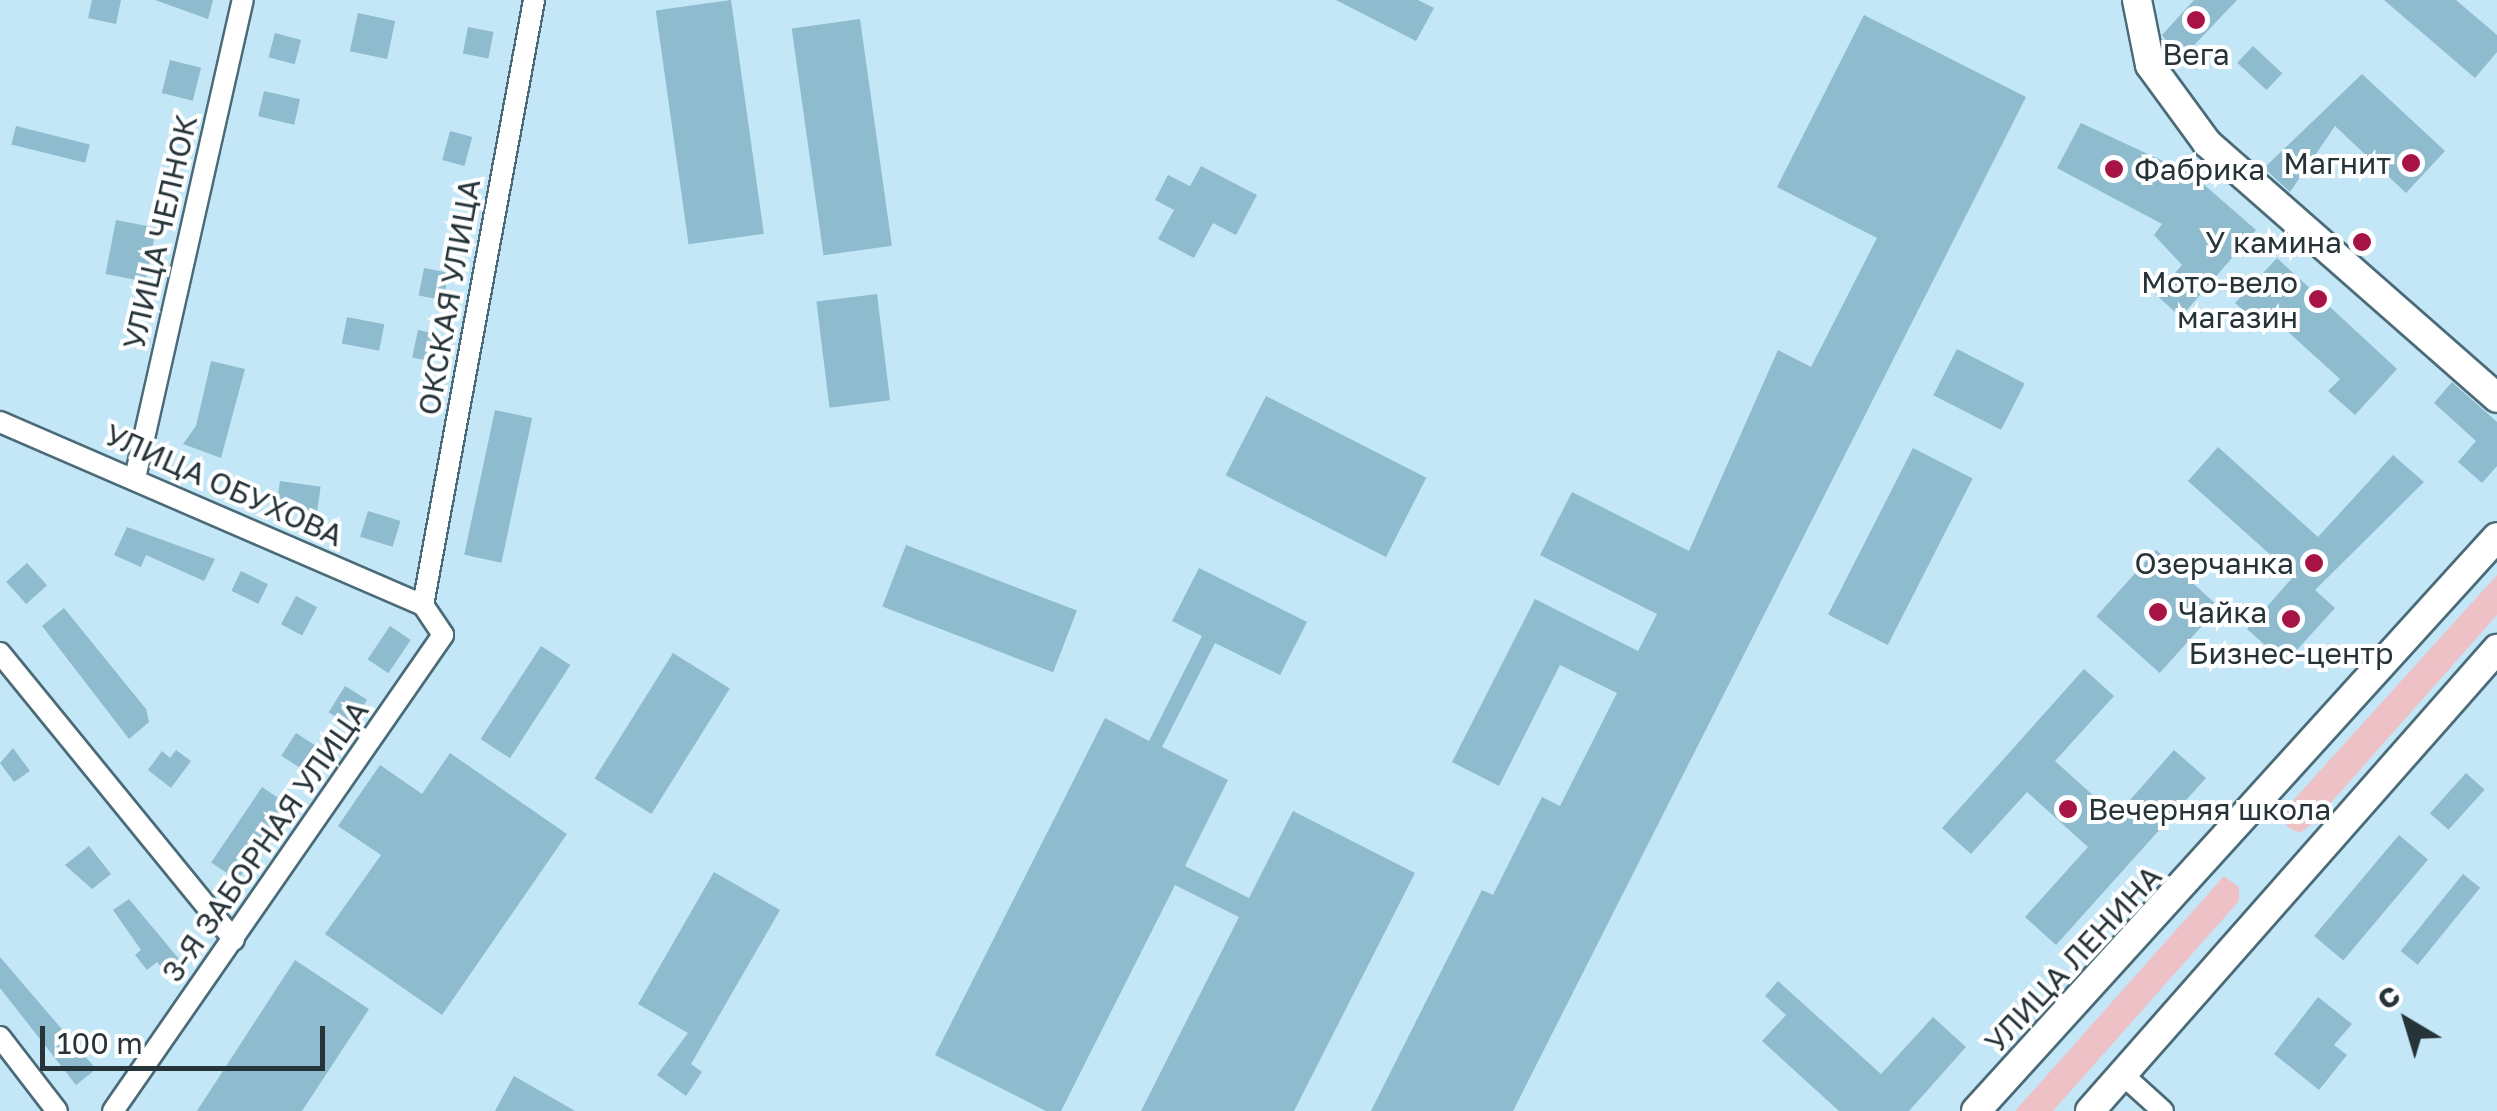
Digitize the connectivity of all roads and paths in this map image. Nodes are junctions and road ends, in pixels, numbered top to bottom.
1 (243, 0) edge
2 (2136, 0) edge
3 (528, 1) edge
4 (2497, 398) edge
5 (0, 422) edge
6 (135, 478) junction
7 (2497, 537) edge
8 (423, 604) junction
9 (2497, 649) edge
10 (0, 653) edge
11 (234, 940) junction
12 (0, 1037) edge
13 (2122, 1074) junction
14 (57, 1111) edge
15 (113, 1111) edge
16 (1976, 1111) edge
17 (2090, 1111) edge
18 (2163, 1111) edge

1 - 6 street, УЛИЦА ЧЕЛНОК
2 - 4 main road
3 - 8 street, ОКСКАЯ УЛИЦА
5 - 6 street, УЛИЦА ОБУХОВА
6 - 8 street, УЛИЦА ОБУХОВА
7 - 16 main road, УЛИЦА ЛЕНИНА
8 - 11 street, 3-Я ЗАБОРНАЯ УЛИЦА
9 - 13 main road
10 - 11 street
11 - 15 street, 3-Я ЗАБОРНАЯ УЛИЦА
12 - 14 street
13 - 17 main road
13 - 18 street

